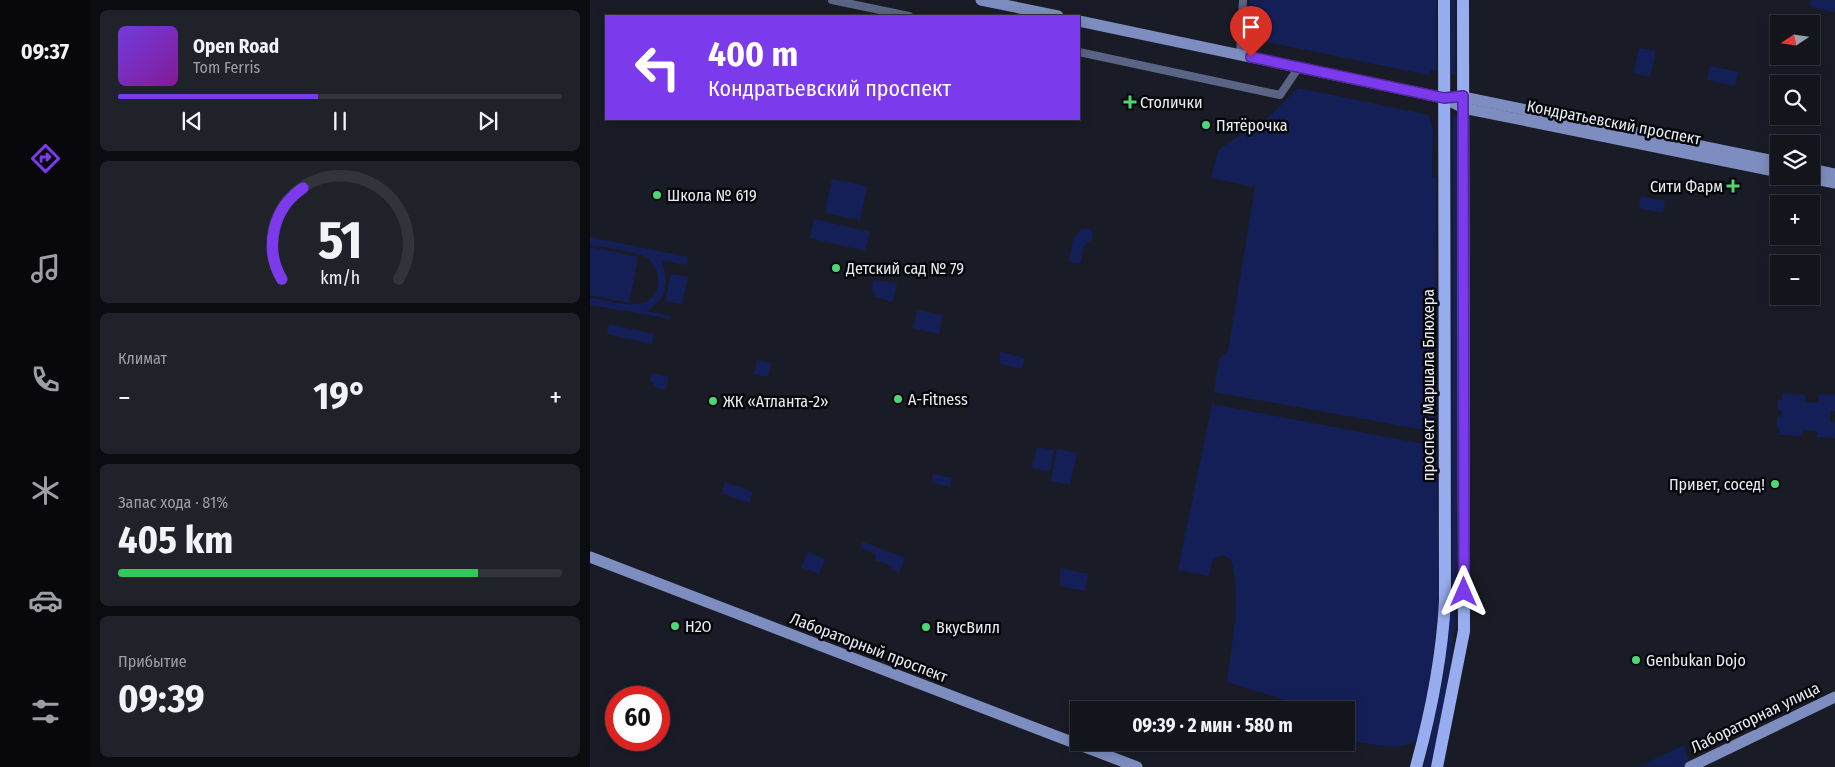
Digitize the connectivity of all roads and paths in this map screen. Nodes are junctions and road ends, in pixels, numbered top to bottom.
1 (832, 0) edge
2 (981, 0) edge
3 (1243, 0) edge
4 (1444, 0) edge
5 (1463, 0) edge
6 (904, 15) edge
7 (1053, 15) edge
8 (1080, 21) edge
9 (1080, 52) edge
10 (1240, 55) junction
11 (1299, 67) junction
12 (1444, 98) junction
13 (1463, 102) junction
14 (1770, 160) edge
15 (1770, 170) edge
16 (1820, 171) edge
17 (1835, 174) edge
18 (1820, 180) edge
19 (1835, 183) edge
20 (590, 557) edge
21 (1835, 697) edge
22 (1137, 767) edge
23 (1416, 767) edge
24 (1437, 767) edge
25 (1690, 767) edge

1 - 6 street
2 - 7 street
3 - 10 street
4 - 12 main road, проспект Маршала Блюхера
5 - 13 main road
8 - 10 street, Кондратьевский проспект
9 - 11 street
10 - 11 street, Кондратьевский проспект
11 - 12 street, Кондратьевский проспект
12 - 13 street, Кондратьевский проспект
12 - 23 main road, проспект Маршала Блюхера
13 - 14 street, Кондратьевский проспект
13 - 15 street, Кондратьевский проспект
13 - 24 main road
16 - 17 street
18 - 19 street
20 - 22 street, Лабораторный проспект
21 - 25 street, Лабораторная улица

